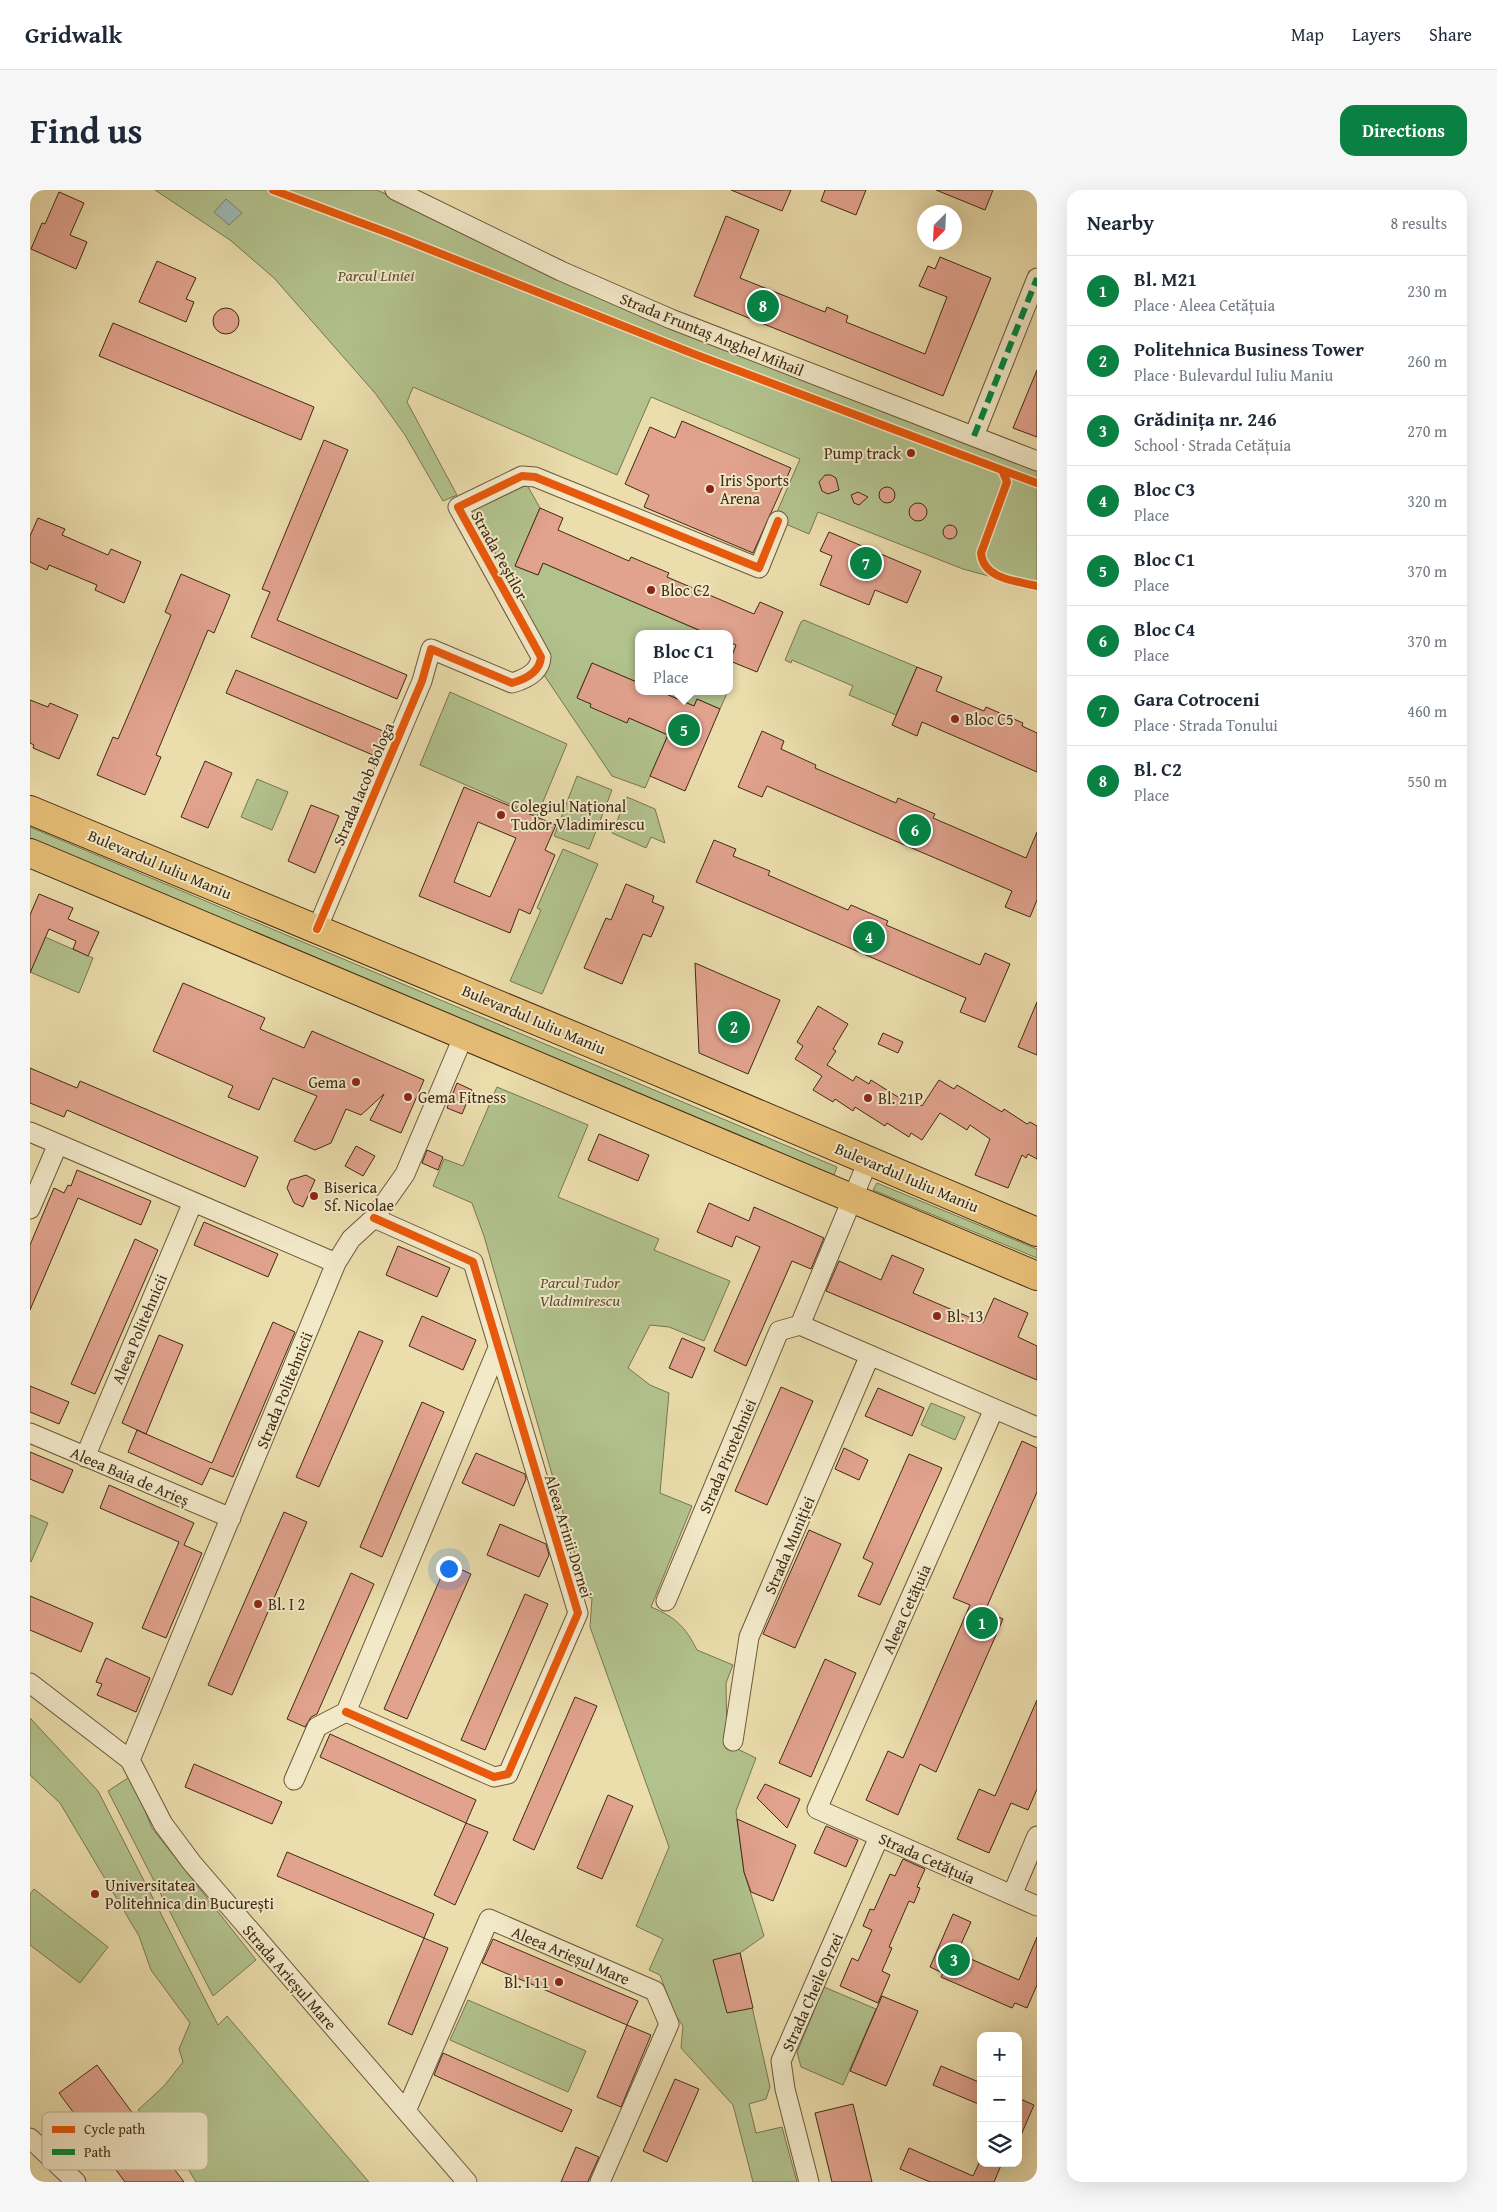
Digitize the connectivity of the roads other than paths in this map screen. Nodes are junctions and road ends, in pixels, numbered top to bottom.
1 (395, 190) edge
2 (1037, 278) edge
3 (974, 436) junction
4 (1037, 461) edge
5 (778, 521) dead end
6 (431, 649) joint
7 (30, 810) edge
8 (30, 853) edge
9 (317, 929) junction
10 (464, 1035) junction
11 (30, 1132) edge
12 (58, 1144) junction
13 (868, 1162) junction
14 (853, 1198) junction
15 (193, 1202) junction
16 (30, 1209) edge
17 (374, 1218) junction
18 (1037, 1232) edge
19 (336, 1263) junction
20 (1037, 1276) edge
21 (800, 1325) junction
22 (498, 1348) junction
23 (870, 1355) junction
24 (994, 1409) junction
25 (1037, 1427) edge
26 (30, 1434) edge
27 (86, 1457) junction
28 (231, 1518) junction
29 (666, 1601) dead end
30 (30, 1683) edge
31 (346, 1712) junction
32 (733, 1741) dead end
33 (130, 1760) junction
34 (294, 1780) dead end
35 (817, 1810) joint
36 (1037, 1836) edge
37 (879, 1837) junction
38 (1012, 1895) junction
39 (1037, 1906) edge
40 (406, 2111) junction
41 (30, 2138) edge
42 (42, 2149) edge
43 (63, 2170) edge
44 (76, 2182) edge
45 (467, 2182) edge
46 (600, 2182) edge
47 (809, 2182) edge

1 - 3 street, Strada Fruntaș Anghel Mihail
2 - 3 street
3 - 4 street, Strada Fruntaș Anghel Mihail
5 - 6 street, Strada Peștilor
6 - 9 street, Strada Iacob Bologa
7 - 9 main road, Bulevardul Iuliu Maniu
8 - 10 main road
9 - 13 main road, Bulevardul Iuliu Maniu
10 - 14 main road
10 - 17 street, Strada Politehnicii
11 - 12 street
12 - 15 street
12 - 16 street
13 - 14 street
13 - 18 main road, Bulevardul Iuliu Maniu
14 - 20 main road
14 - 21 street
15 - 19 street
15 - 27 street, Aleea Politehnicii
17 - 19 street, Strada Politehnicii
17 - 22 street, Aleea Arinii Dornei
19 - 28 street, Strada Politehnicii
21 - 23 street
21 - 29 street, Strada Pirotehniei
22 - 31 street
22 - 31 street, Aleea Arinii Dornei
23 - 24 street
23 - 32 street, Strada Muniției
24 - 25 street
24 - 35 street, Aleea Cetățuia
26 - 27 street, Aleea Baia de Arieș
27 - 28 street, Aleea Baia de Arieș
28 - 33 street, Strada Politehnicii
30 - 33 street
31 - 34 street
33 - 40 street, Strada Arieșul Mare
35 - 37 street, Strada Cetățuia
36 - 38 street
37 - 38 street, Strada Cetățuia
37 - 47 street, Strada Cheile Orzei
38 - 39 street, Strada Cetățuia
40 - 45 street, Strada Arieșul Mare
40 - 46 street, Aleea Arieșul Mare
41 - 42 street
43 - 44 street

